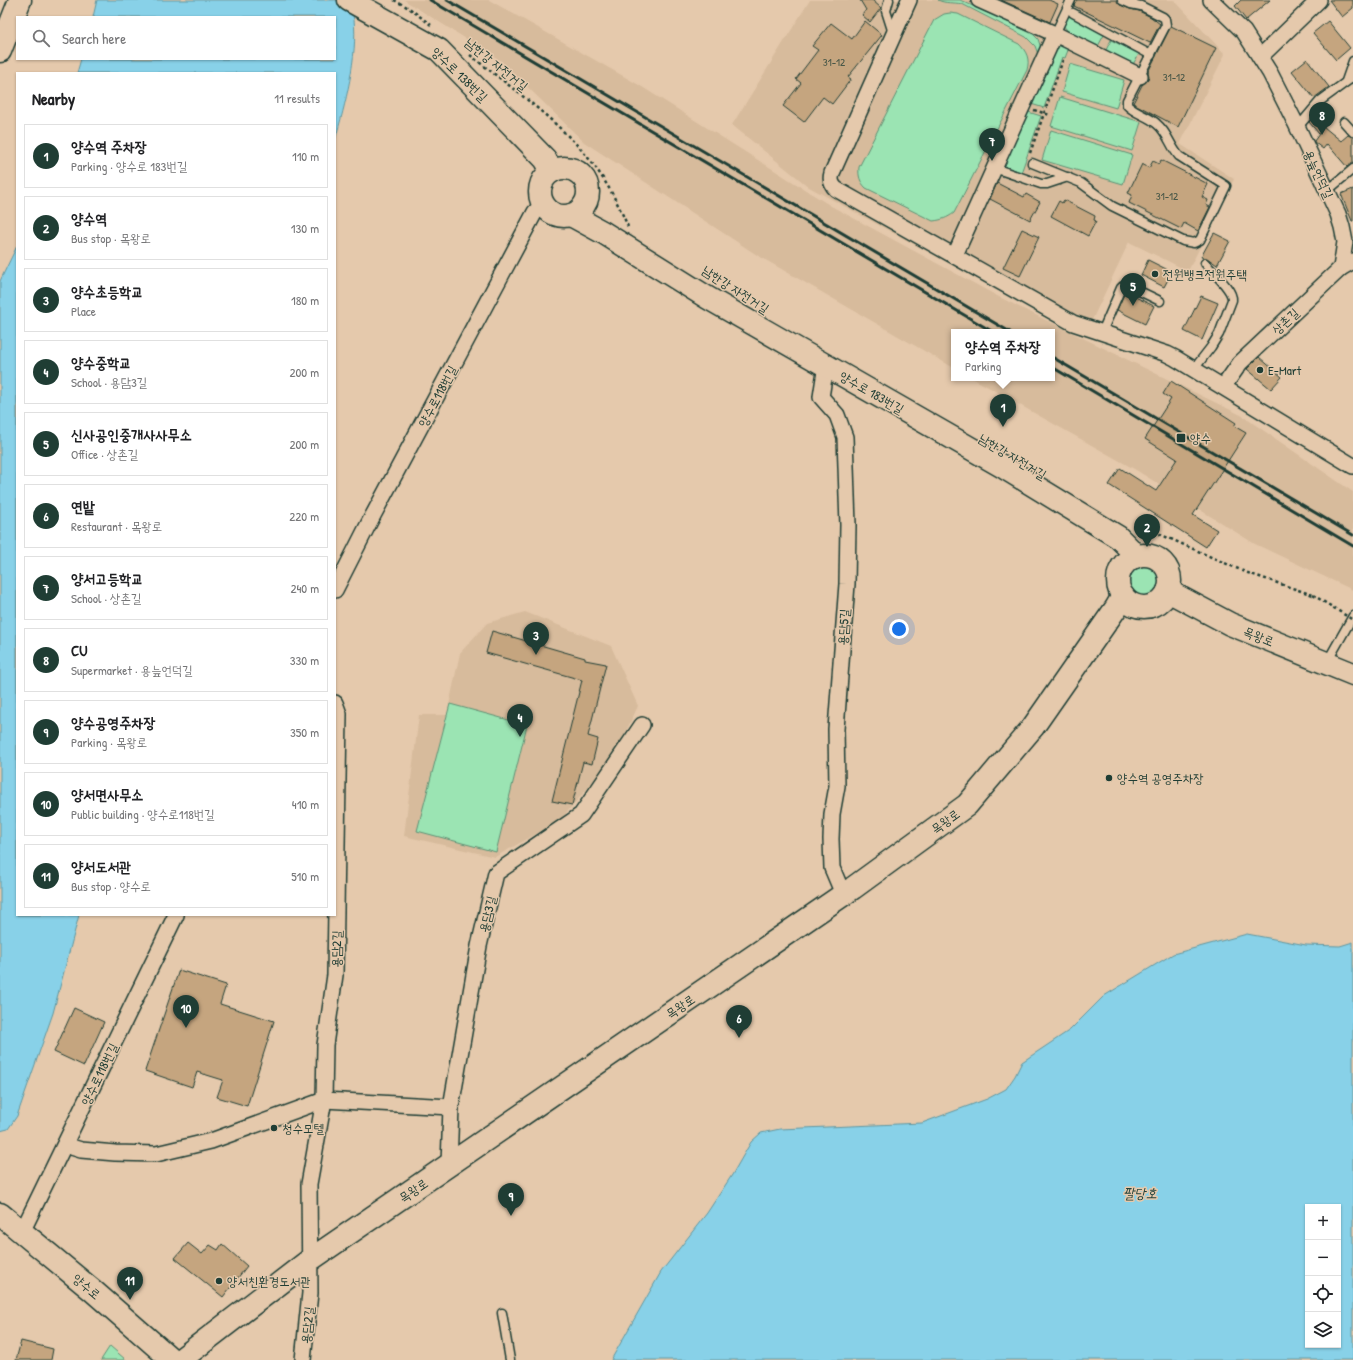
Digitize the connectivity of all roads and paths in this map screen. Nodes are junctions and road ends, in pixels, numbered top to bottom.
1 (20, 0) edge
2 (349, 0) edge
3 (394, 0) edge
4 (889, 0) edge
5 (909, 0) edge
6 (979, 0) edge
7 (1071, 0) edge
8 (1122, 0) edge
9 (1211, 0) edge
10 (1319, 0) edge
11 (1073, 13) dead end
12 (433, 26) dead end
13 (1055, 34) junction
14 (894, 35) junction
15 (0, 52) edge
16 (467, 53) dead end
17 (1151, 55) junction
18 (1064, 57) dead end
19 (1260, 57) junction
20 (1353, 61) edge
21 (1140, 76) junction
22 (1349, 79) edge
23 (1044, 113) junction
24 (1050, 115) dead end
25 (1344, 122) dead end
26 (1298, 127) junction
27 (1353, 132) edge
28 (1032, 163) dead end
29 (994, 168) junction
30 (1353, 169) edge
31 (552, 171) junction
32 (1068, 177) junction
33 (1021, 178) junction
34 (1327, 191) junction
35 (587, 200) junction
36 (543, 204) junction
37 (570, 215) junction
38 (629, 229) dead end
39 (604, 233) junction
40 (955, 255) junction
41 (1205, 263) dead end
42 (1347, 264) edge
43 (1160, 301) dead end
44 (1102, 332) junction
45 (826, 365) junction
46 (1194, 369) junction
47 (1224, 386) junction
48 (1353, 466) edge
49 (1137, 524) dead end
50 (1135, 557) junction
51 (336, 588) edge
52 (1168, 591) junction
53 (1123, 596) junction
54 (1353, 616) edge
55 (1353, 620) edge
56 (1327, 662) junction
57 (1353, 674) edge
58 (336, 705) edge
59 (642, 725) dead end
60 (843, 894) junction
61 (176, 916) edge
62 (324, 1100) junction
63 (451, 1107) junction
64 (65, 1145) junction
65 (449, 1165) junction
66 (10, 1222) edge
67 (310, 1260) junction
68 (502, 1313) dead end
69 (172, 1360) edge
70 (180, 1360) edge
71 (303, 1360) edge
72 (510, 1360) edge

1 - 15 street
2 - 31 street, 양수로 138번길
3 - 12 path
4 - 14 lane
5 - 14 street
6 - 13 street
7 - 13 lane
8 - 17 lane
9 - 19 street, 용늪언덕길
10 - 19 street
11 - 17 lane
13 - 21 street
13 - 29 street
14 - 40 street
16 - 38 path, 남한강 자전거길
17 - 21 lane
18 - 23 path
19 - 26 street, 용늪언덕길
20 - 22 lane
21 - 32 lane
22 - 26 lane
23 - 24 path
23 - 33 path
25 - 27 lane
26 - 34 street, 용늪언덕길
28 - 32 lane
29 - 33 lane
29 - 40 street
30 - 34 lane
31 - 35 street
31 - 36 street
32 - 33 lane
34 - 42 street, 용늪언덕길
35 - 37 street
35 - 39 street
36 - 37 street, 양수로 183번길
36 - 51 street, 양수로118번길
37 - 39 street, 양수로 183번길
39 - 45 street, 양수로 183번길
40 - 44 street
41 - 46 lane
42 - 47 street, 상촌길
43 - 44 lane
44 - 46 street
45 - 50 street, 양수로 183번길
45 - 60 street, 용담5길
46 - 47 street
47 - 48 street
49 - 55 path, bridge
50 - 52 street
50 - 53 street
52 - 53 street
52 - 56 street, 목왕로
53 - 60 street, 목왕로
54 - 56 lane
56 - 57 street, 목왕로
58 - 62 street, 용담2길
59 - 63 street, 용담3길
60 - 65 street, 목왕로
61 - 64 street, 양수로118번길
62 - 63 street
62 - 64 street
62 - 67 street, 용담2길
63 - 65 street, 용담3길
64 - 66 street, 양수로118번길
65 - 67 street, 목왕로
66 - 69 street, 양수로
67 - 70 street, 목왕로
67 - 71 street, 용담2길
68 - 72 lane

